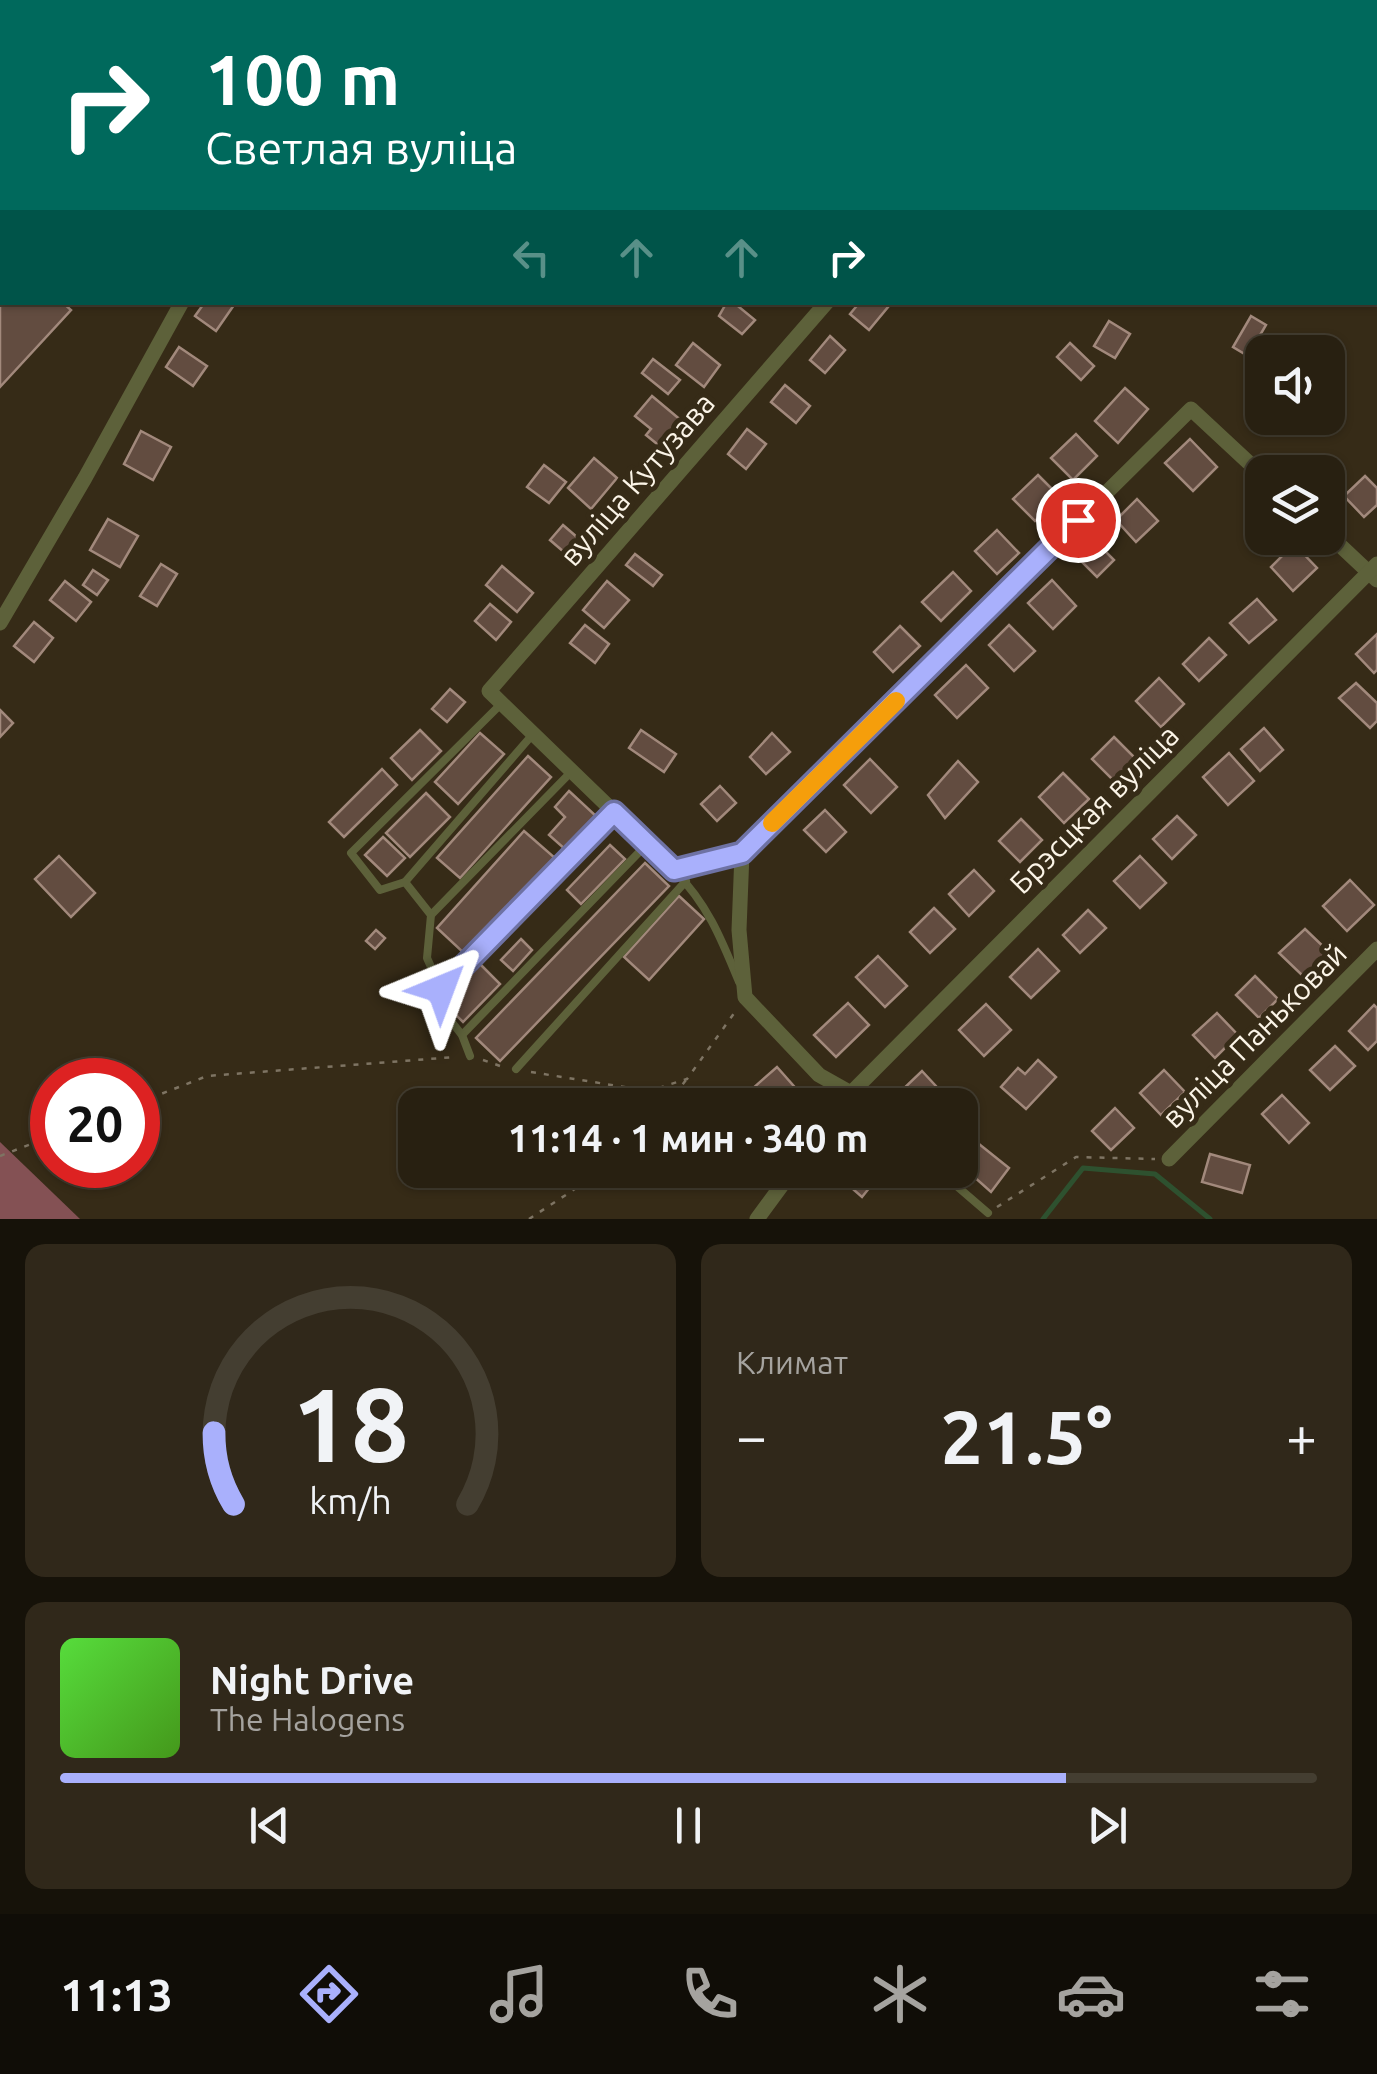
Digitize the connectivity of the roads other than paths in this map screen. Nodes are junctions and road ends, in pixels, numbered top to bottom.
1 (180, 305) edge
2 (824, 305) edge
3 (1245, 459) edge
4 (1345, 548) edge
5 (1374, 572) edge
6 (0, 622) edge
7 (502, 703) junction
8 (533, 734) junction
9 (572, 771) junction
10 (614, 812) junction
11 (647, 844) junction
12 (742, 853) junction
13 (680, 876) junction
14 (405, 882) junction
15 (431, 915) junction
16 (1377, 949) edge
17 (441, 989) junction
18 (745, 997) junction
19 (462, 1036) junction
20 (470, 1056) road end
21 (516, 1069) road end
22 (834, 1088) edge
23 (857, 1088) edge
24 (1169, 1159) road end
25 (780, 1188) edge
26 (959, 1188) edge
27 (988, 1213) road end
28 (757, 1219) edge

1 - 6 street
2 - 7 street, вуліца Кутузава
3 - 12 street
4 - 5 street
5 - 23 street, Брэсцкая вуліца
7 - 8 street
7 - 14 lane
8 - 9 street
8 - 14 lane
9 - 10 street
9 - 15 lane
10 - 11 street
10 - 17 lane
11 - 13 street
11 - 19 lane
12 - 13 street
12 - 18 street
13 - 18 lane
13 - 21 lane
14 - 15 lane
15 - 17 lane
16 - 24 street, вуліца Паньковай
17 - 19 lane
18 - 22 street
19 - 20 lane
25 - 28 street
26 - 27 lane

